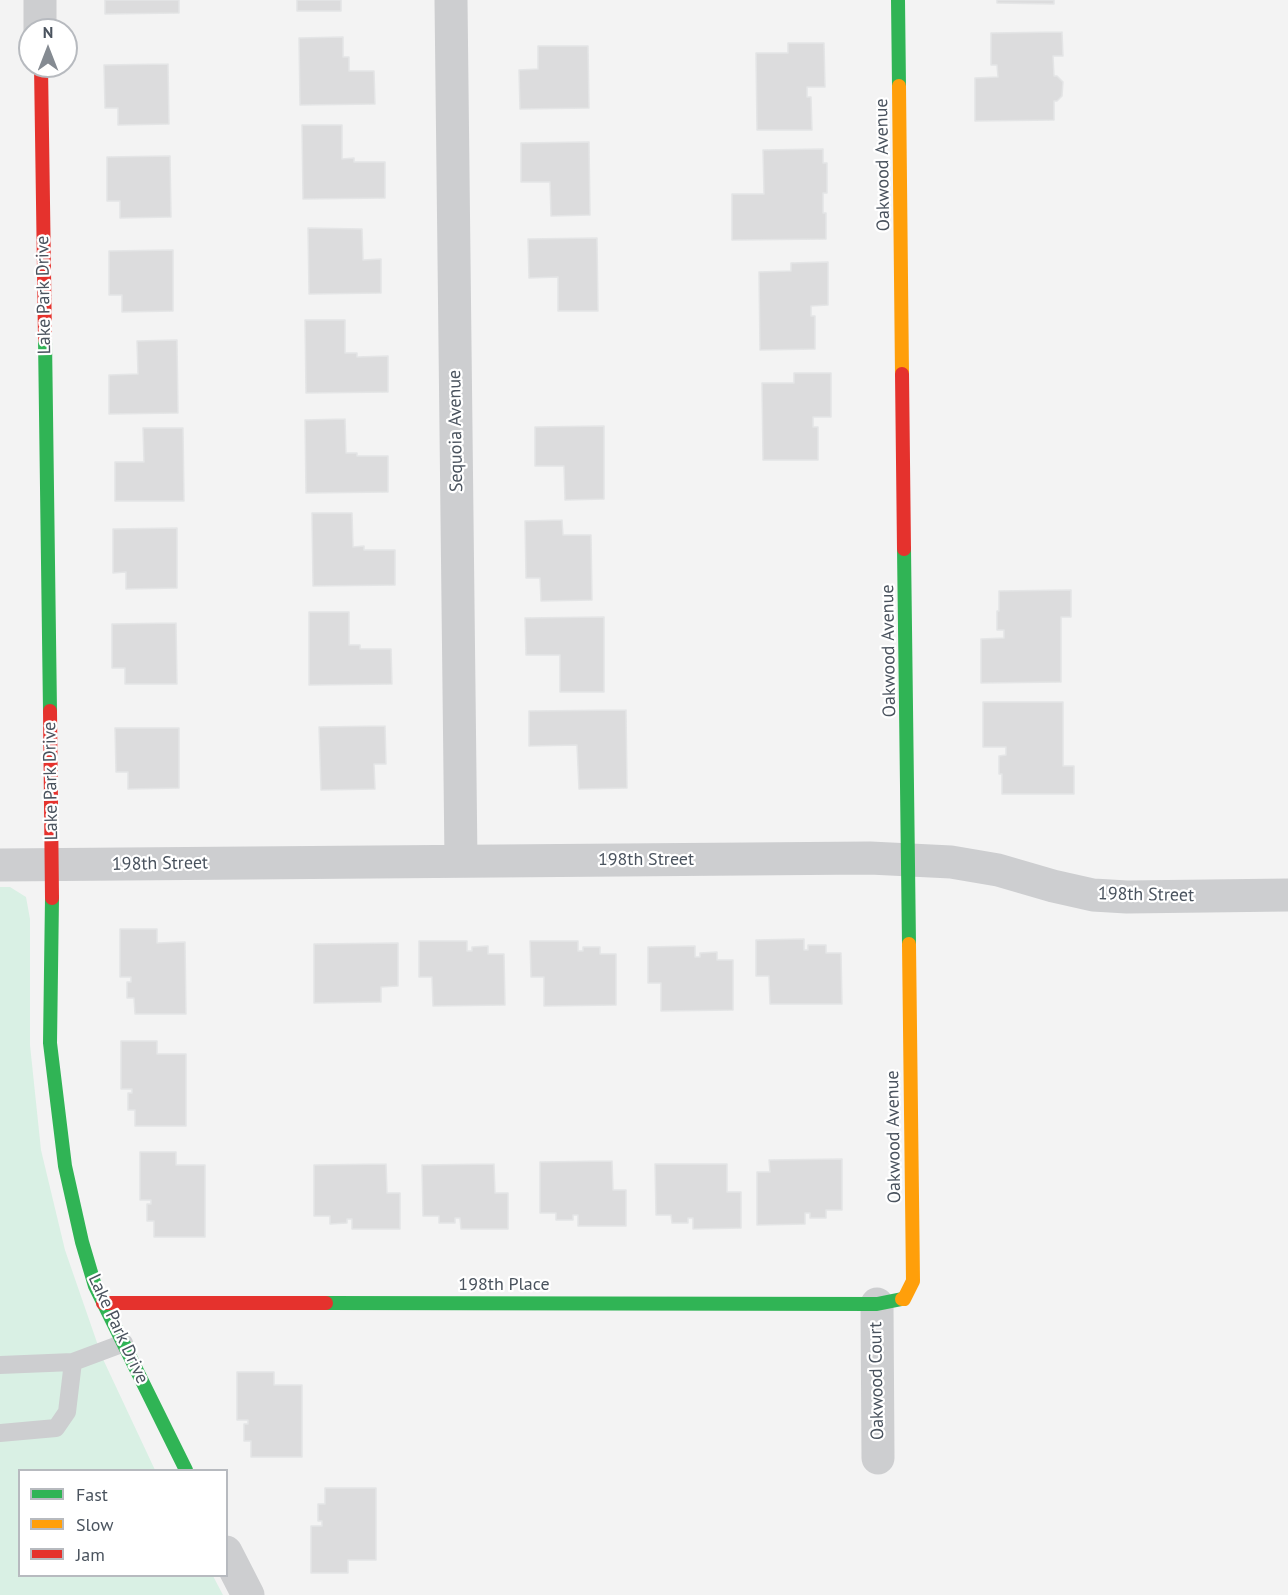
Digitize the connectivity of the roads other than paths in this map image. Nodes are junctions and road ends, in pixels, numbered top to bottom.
1 (40, 0) edge
2 (451, 0) edge
3 (898, 0) edge
4 (40, 18) edge
5 (41, 78) edge
6 (909, 859) junction
7 (461, 861) junction
8 (0, 865) edge
9 (52, 865) junction
10 (1288, 895) edge
11 (890, 1301) junction
12 (103, 1303) junction
13 (124, 1343) junction
14 (73, 1362) junction
15 (0, 1365) edge
16 (0, 1433) edge
17 (878, 1458) dead end
18 (186, 1469) edge
19 (228, 1556) edge
20 (248, 1595) edge

1 - 4 street
2 - 7 street, Sequoia Avenue
3 - 6 street, Oakwood Avenue
5 - 9 street, Lake Park Drive
6 - 7 street, 198th Street
6 - 10 street, 198th Street
6 - 11 street, Oakwood Avenue
7 - 9 street, 198th Street
8 - 9 street, 198th Street
9 - 12 street, Lake Park Drive
11 - 12 street, 198th Place
11 - 17 street, Oakwood Court
12 - 13 street, Lake Park Drive
13 - 14 lane
13 - 18 street, Lake Park Drive
14 - 15 lane
14 - 16 lane
19 - 20 street

